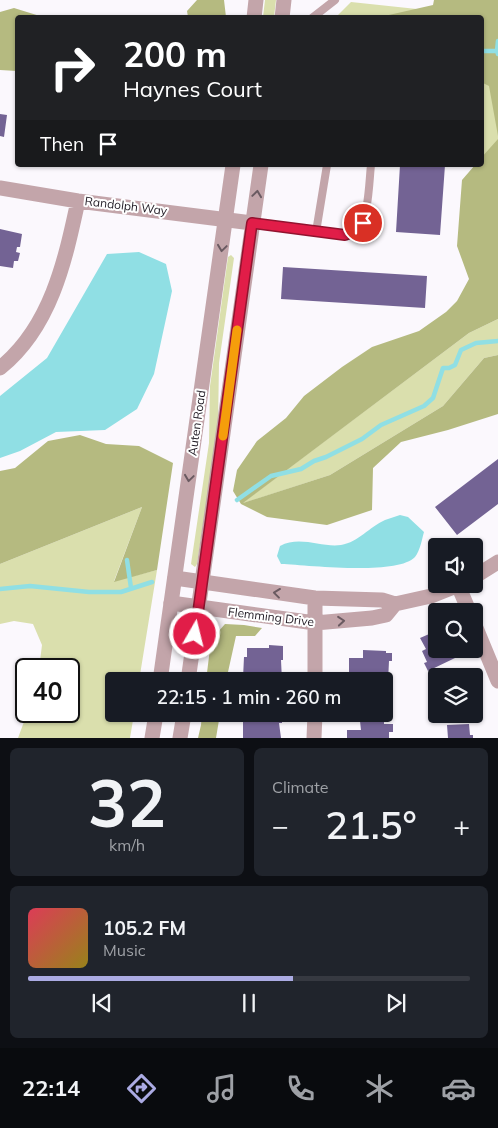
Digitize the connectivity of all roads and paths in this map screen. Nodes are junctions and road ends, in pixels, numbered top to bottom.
1 (256, 0) edge
2 (284, 0) edge
3 (335, 0) edge
4 (254, 15) edge
5 (282, 15) edge
6 (316, 15) edge
7 (233, 167) edge
8 (261, 167) edge
9 (327, 167) edge
10 (371, 167) edge
11 (0, 188) edge
12 (78, 201) junction
13 (226, 218) junction
14 (252, 223) junction
15 (316, 232) junction
16 (0, 368) edge
17 (498, 562) edge
18 (483, 571) edge
19 (175, 578) junction
20 (202, 582) junction
21 (438, 593) edge
22 (316, 598) junction
23 (171, 603) junction
24 (395, 604) junction
25 (199, 608) junction
26 (315, 623) junction
27 (483, 645) edge
28 (161, 672) edge
29 (189, 672) edge
30 (315, 672) edge
31 (498, 681) edge
32 (155, 722) edge
33 (183, 722) edge
34 (314, 722) edge
35 (152, 738) edge
36 (180, 738) edge
37 (314, 738) edge

1 - 4 street
2 - 5 street
3 - 6 lane
7 - 13 street, Auten Road
14 -> 8 street
9 - 15 lane
10 - 15 lane
11 - 12 street, Randolph Way
12 - 13 street, Randolph Way
12 - 16 street
13 - 14 street, Randolph Way
13 -> 19 street, Auten Road
14 - 15 lane
14 - 20 street
17 - 18 street
19 - 20 street, Flemming Drive
19 - 23 street, Auten Road
22 -> 20 street, Flemming Drive
20 - 25 street
21 - 24 street, Flemming Drive
22 - 24 street, Flemming Drive
22 - 26 street
23 - 25 street, Flemming Drive
23 - 28 street, Auten Road
26 -> 24 street, Flemming Drive
25 - 26 street, Flemming Drive
25 - 29 street
26 - 30 street
27 - 31 street
32 - 35 street
33 - 36 street
34 - 37 street

